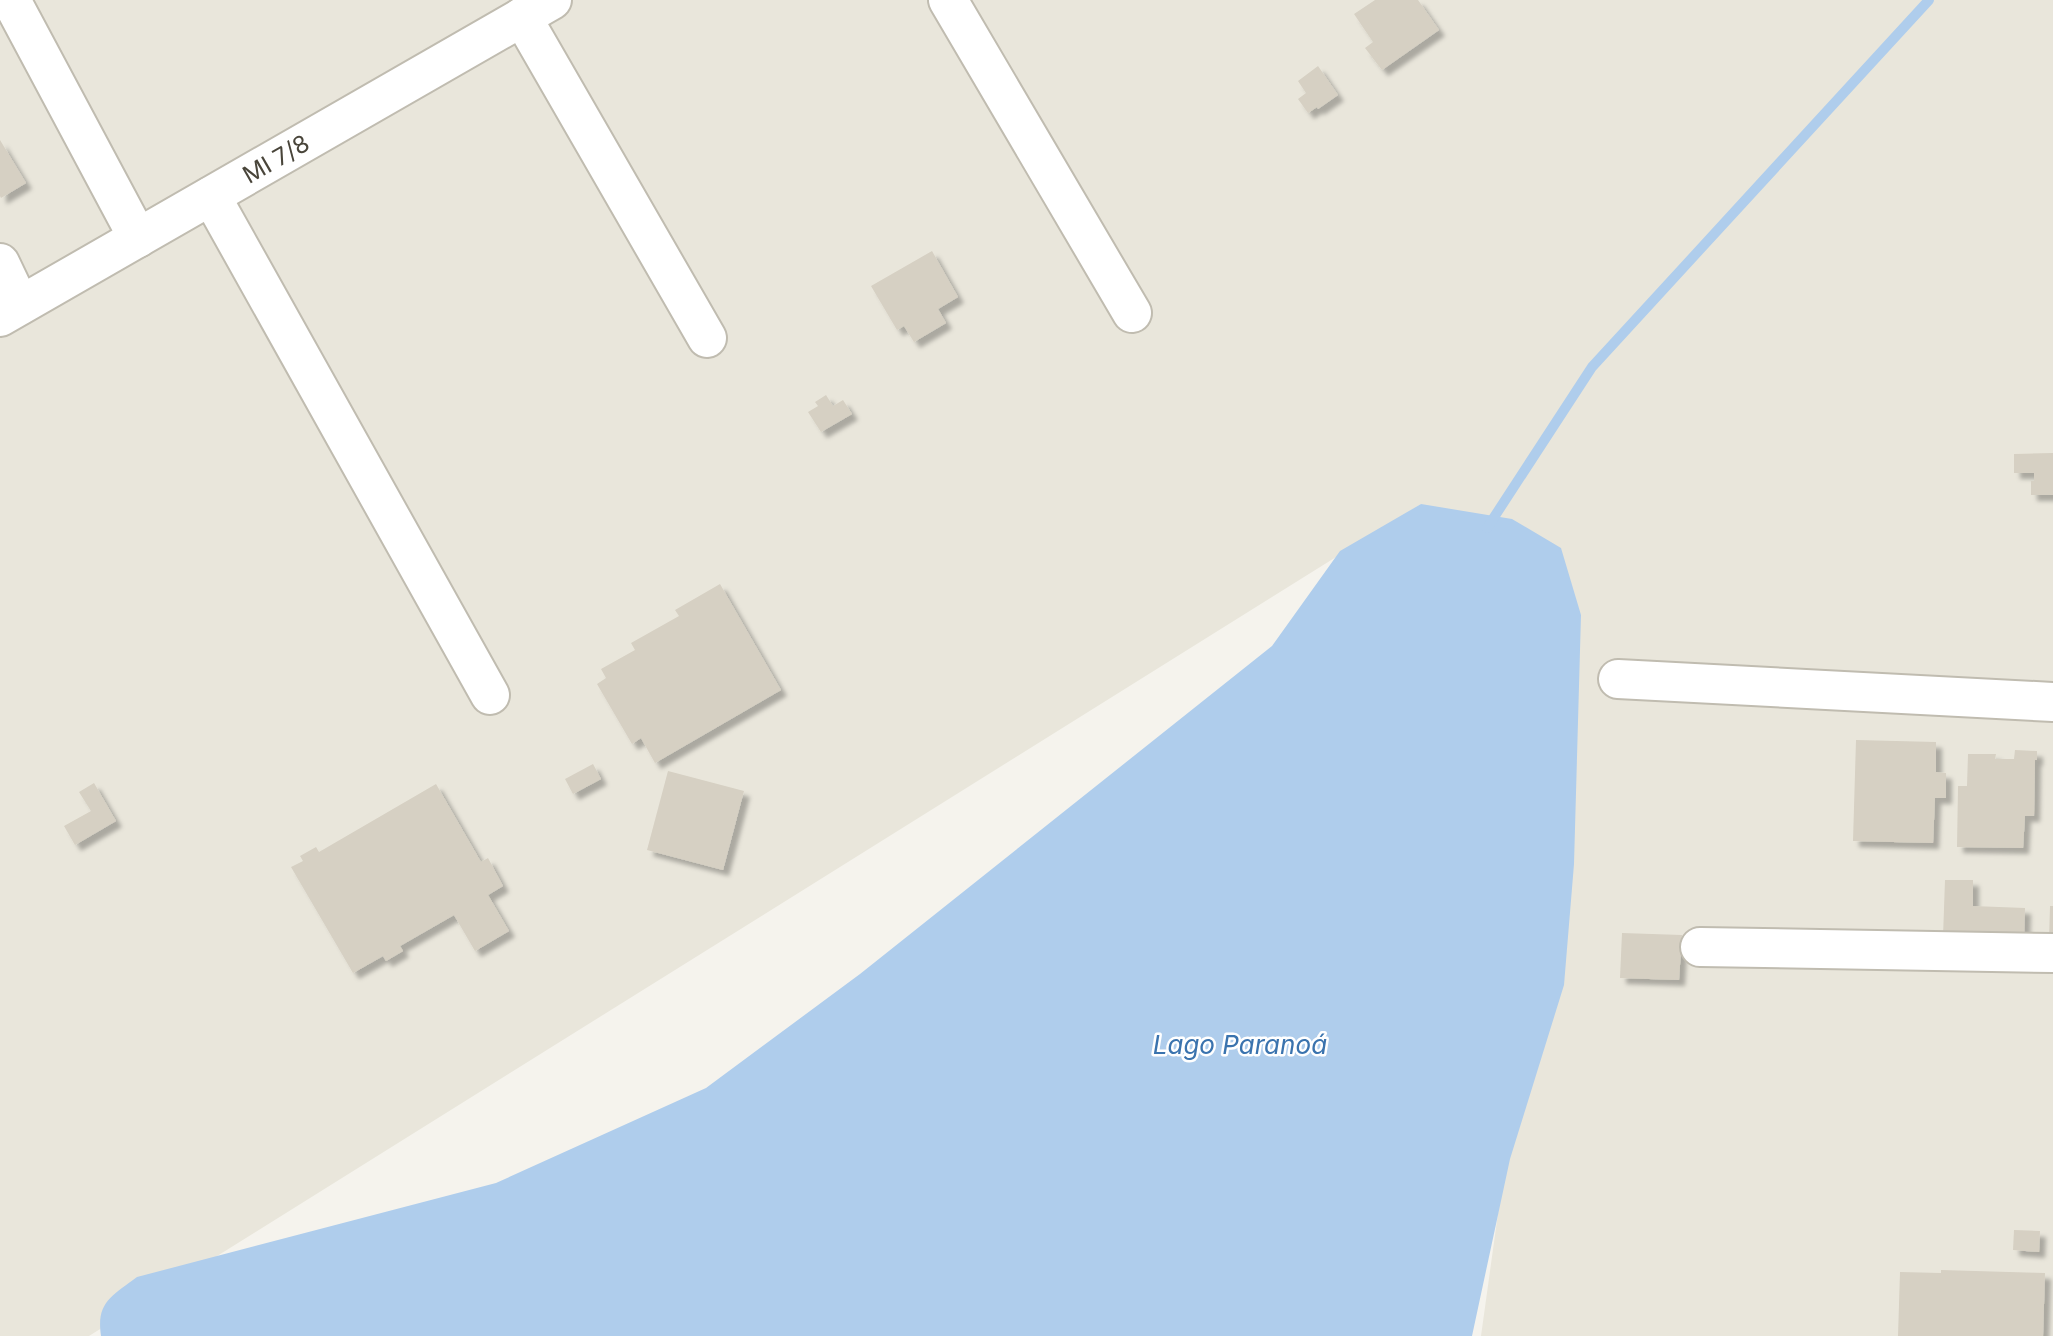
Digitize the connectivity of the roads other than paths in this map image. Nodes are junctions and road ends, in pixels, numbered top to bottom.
1 (11, 0) edge
2 (948, 0) edge
3 (537, 9) edge
4 (212, 196) junction
5 (138, 238) junction
6 (0, 263) edge
7 (10, 311) edge
8 (1132, 313) dead end
9 (707, 338) dead end
10 (1618, 679) dead end
11 (490, 695) dead end
12 (2053, 702) edge
13 (1700, 947) dead end
14 (2053, 953) edge

1 - 5 street
2 - 8 street
3 - 4 street, MI 7/8
3 - 9 street
4 - 5 street, MI 7/8
4 - 11 street
5 - 7 street, MI 7/8
6 - 7 street
10 - 12 street
13 - 14 street

